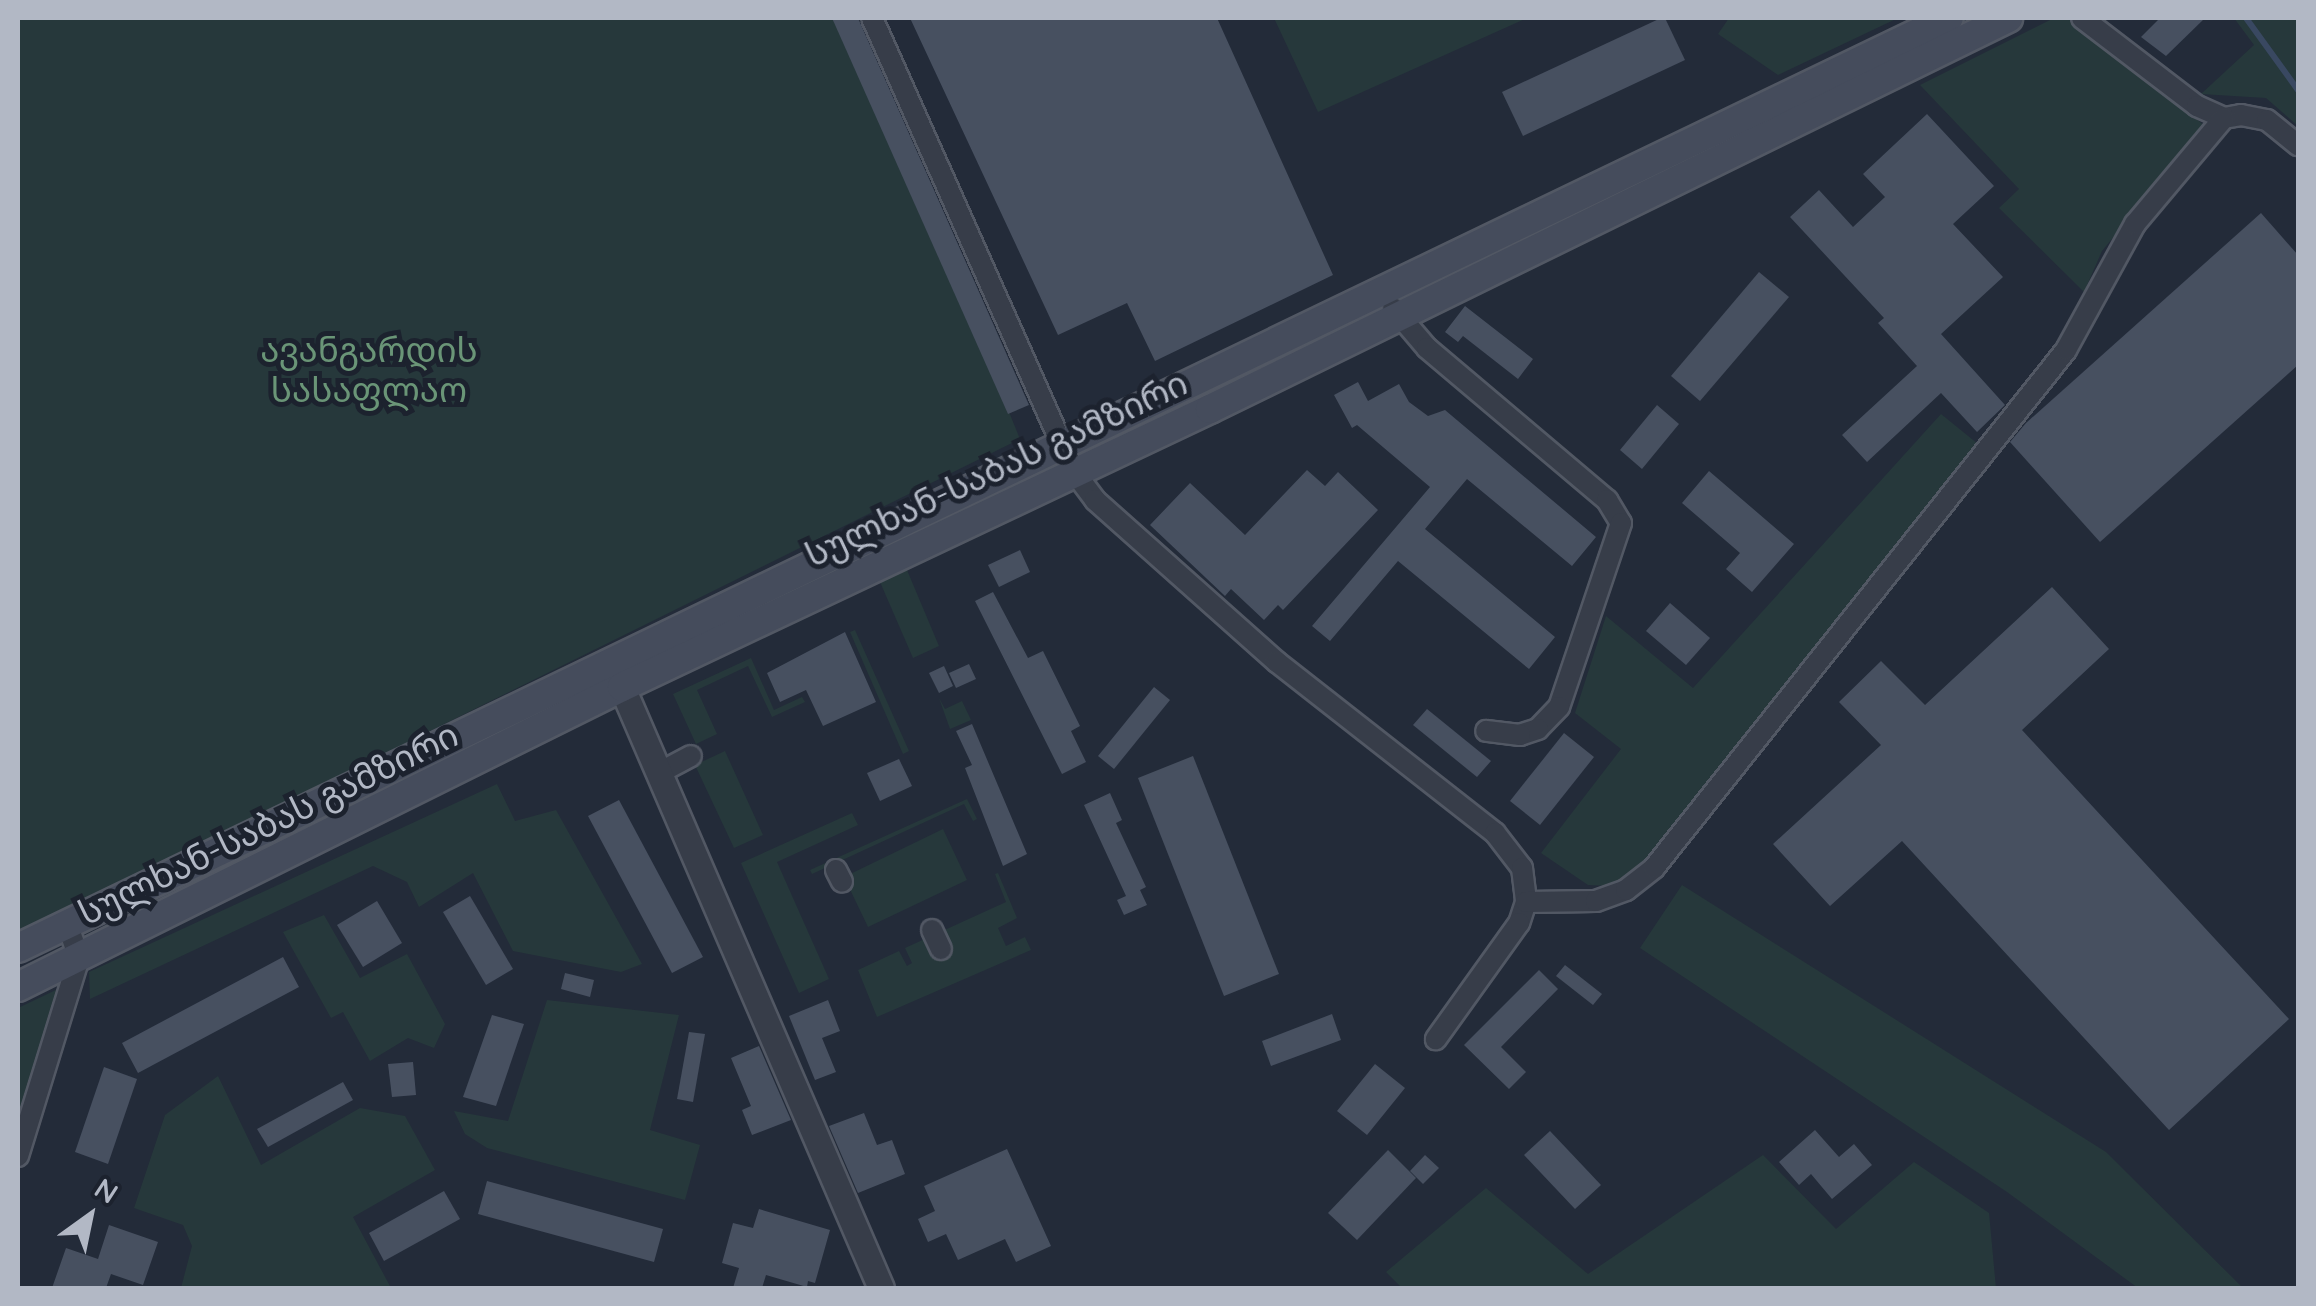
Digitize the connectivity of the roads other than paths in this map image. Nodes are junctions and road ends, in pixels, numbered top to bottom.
1 (872, 18) edge
2 (1948, 18) edge
3 (2008, 18) edge
4 (2082, 18) edge
5 (2224, 118) junction
6 (2298, 145) edge
7 (1380, 290) junction
8 (1398, 314) junction
9 (1062, 443) junction
10 (1075, 473) junction
11 (610, 660) junction
12 (622, 687) junction
13 (1486, 731) dead end
14 (690, 756) dead end
15 (659, 773) junction
16 (1526, 902) junction
17 (67, 924) junction
18 (18, 948) edge
19 (79, 958) junction
20 (18, 987) edge
21 (1436, 1039) dead end
22 (18, 1156) edge
23 (881, 1288) edge

1 - 9 street
2 - 7 main road, სულხან-საბას გამზირი
3 - 8 main road, სულხან-საბას გამზირი
4 - 5 street
5 - 6 street
5 - 16 street
7 - 8 street
7 - 9 main road, სულხან-საბას გამზირი
8 - 10 main road, სულხან-საბას გამზირი
8 - 13 street
9 - 10 street
9 - 11 main road, სულხან-საბას გამზირი
10 - 12 main road, სულხან-საბას გამზირი
10 - 16 street
11 - 12 street
11 - 17 main road, სულხან-საბას გამზირი
12 - 15 street
12 - 19 main road, სულხან-საბას გამზირი
14 - 15 street
15 - 23 street
16 - 21 street
17 - 18 main road, სულხან-საბას გამზირი
17 - 19 street
19 - 20 main road, სულხან-საბას გამზირი
19 - 22 street

